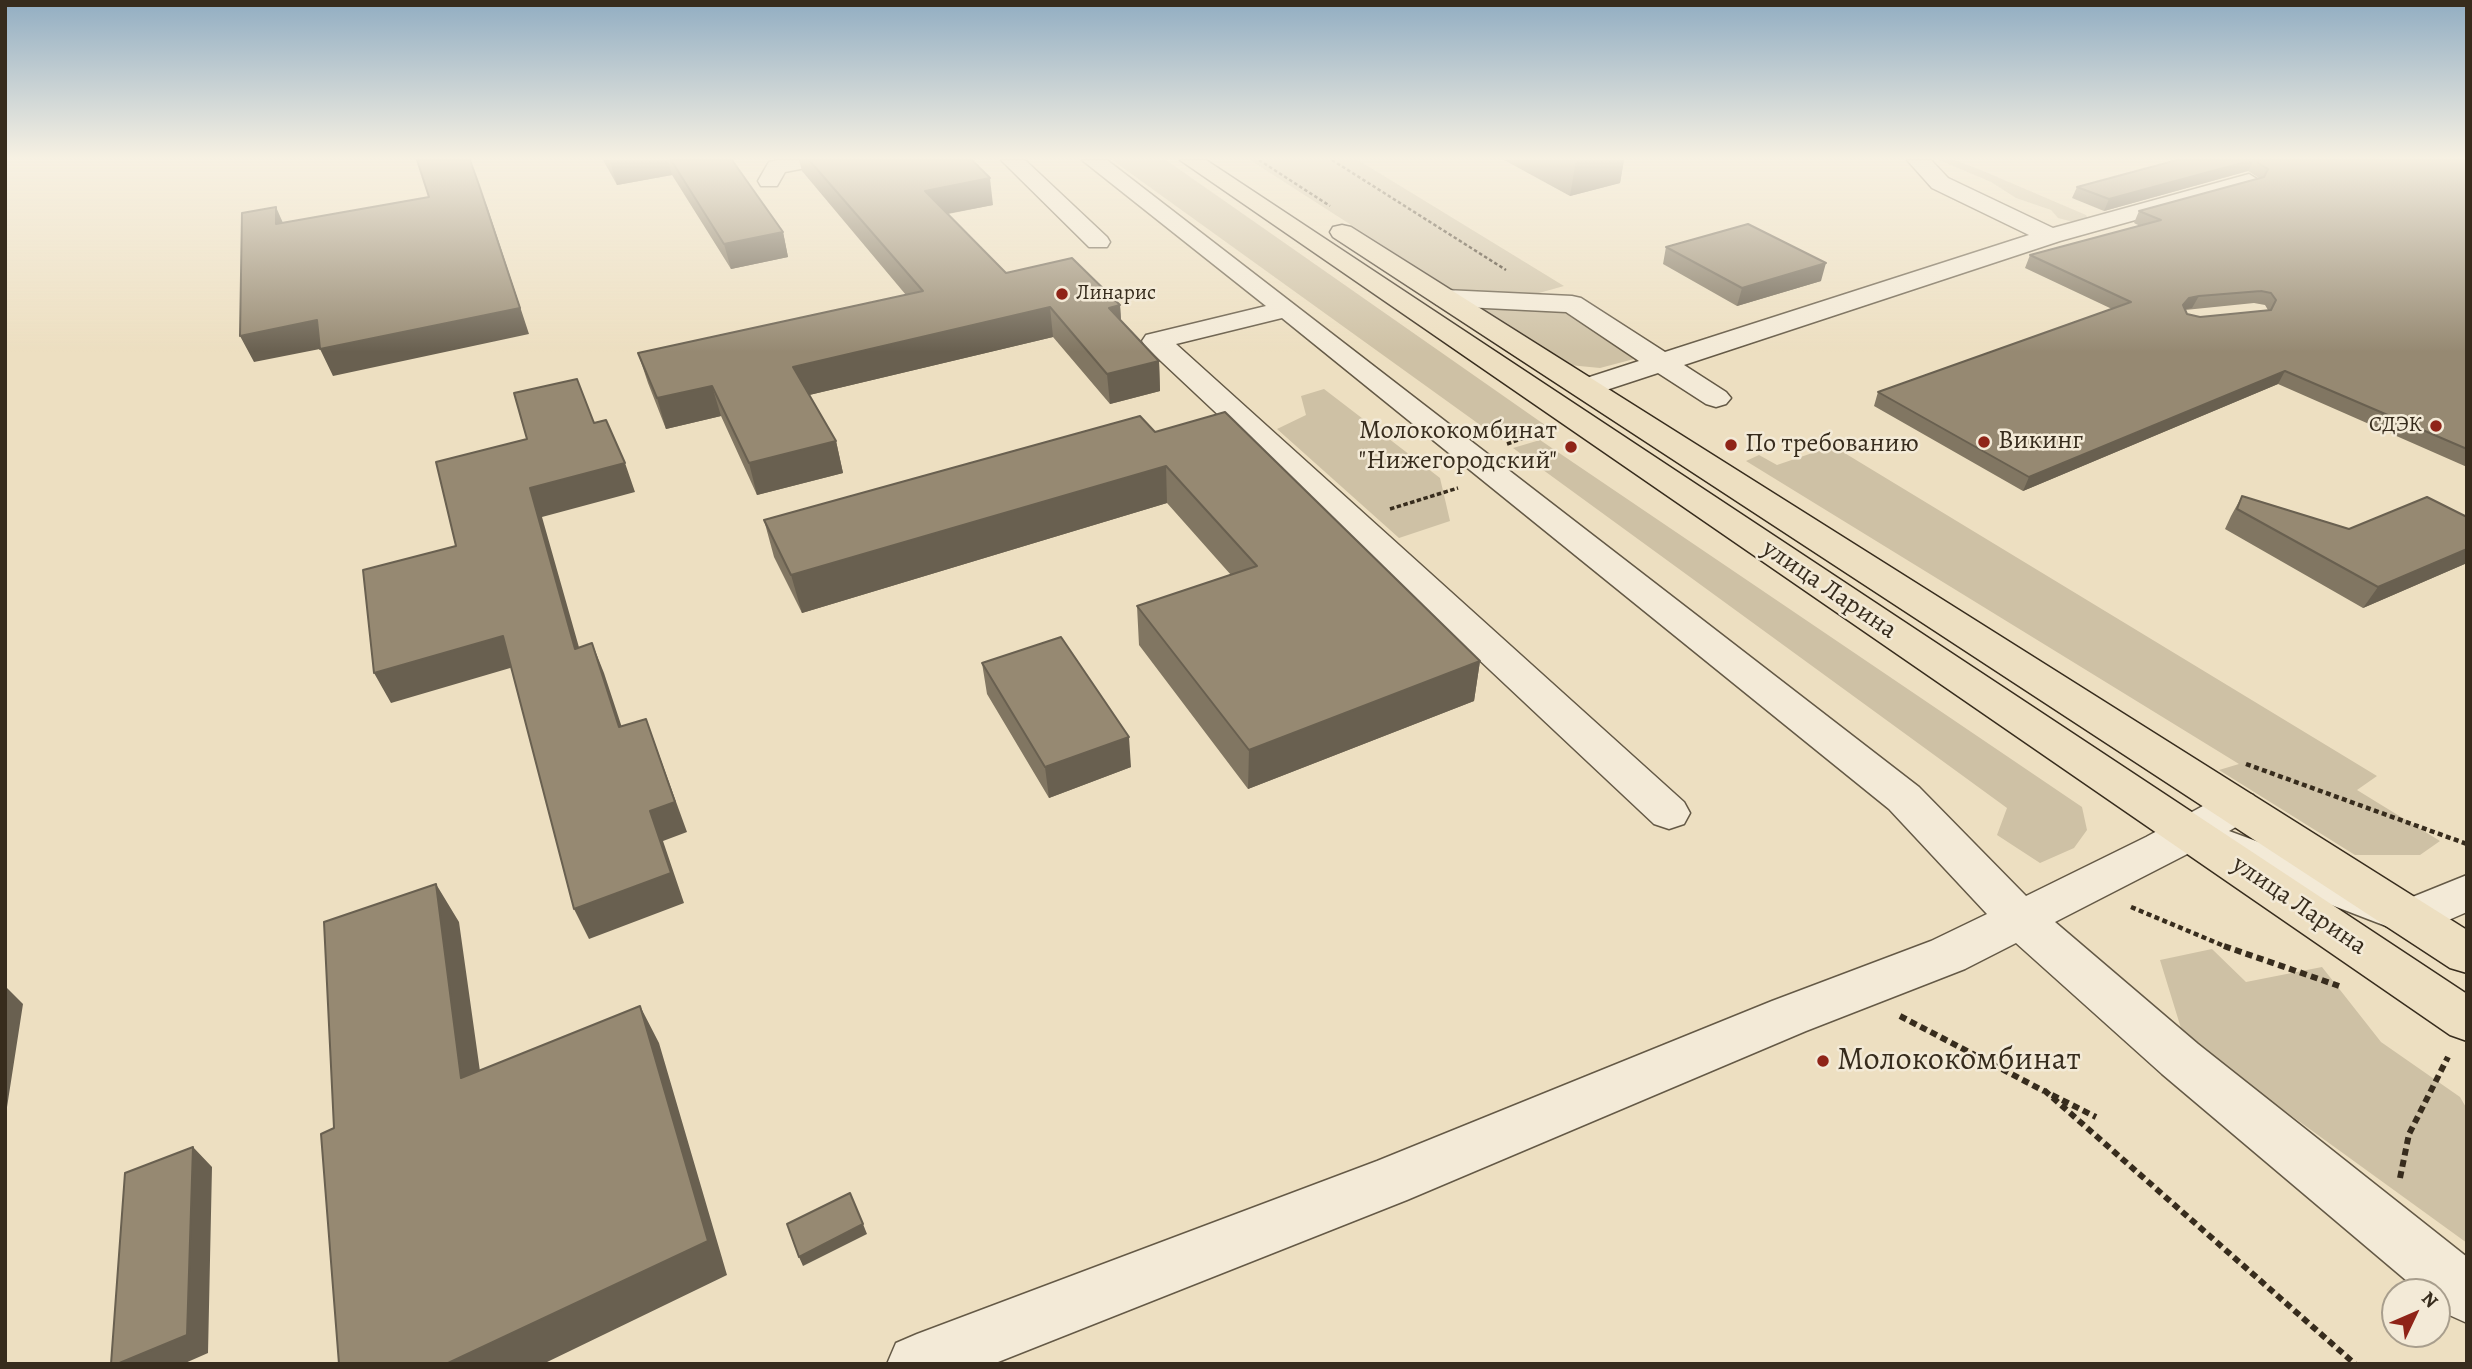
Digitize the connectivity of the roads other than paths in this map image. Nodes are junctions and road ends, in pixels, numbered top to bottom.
1 (1079, 224) edge
2 (1176, 224) edge
3 (1286, 224) edge
4 (1331, 224) edge
5 (2026, 224) edge
6 (2095, 224) edge
7 (2051, 236) junction
8 (1098, 242) dead end
9 (1445, 298) junction
10 (1287, 309) junction
11 (1661, 363) junction
12 (1584, 388) junction
13 (1716, 398) dead end
14 (1248, 426) junction
15 (1214, 436) edge
16 (2238, 806) junction
17 (1669, 813) dead end
18 (2191, 833) junction
19 (2467, 892) edge
20 (2412, 918) junction
21 (2021, 920) junction
22 (2467, 954) edge
23 (2459, 1036) edge
24 (2467, 1294) edge
25 (917, 1364) edge

1 - 8 street
2 - 10 street
3 - 18 main road, улица Ларина
4 - 9 main road, улица Ларина
5 - 7 street
6 - 7 street
7 - 11 street
9 - 11 street
9 - 12 main road, улица Ларина
10 - 14 street
10 - 21 street
11 - 12 street
11 - 13 street
12 - 16 main road, улица Ларина
14 - 15 street
14 - 17 street
16 - 18 street
16 - 20 main road, улица Ларина
18 - 20 street
18 - 21 street
18 - 23 main road, улица Ларина
19 - 20 street
20 - 22 main road, улица Ларина
21 - 24 street
21 - 25 street

